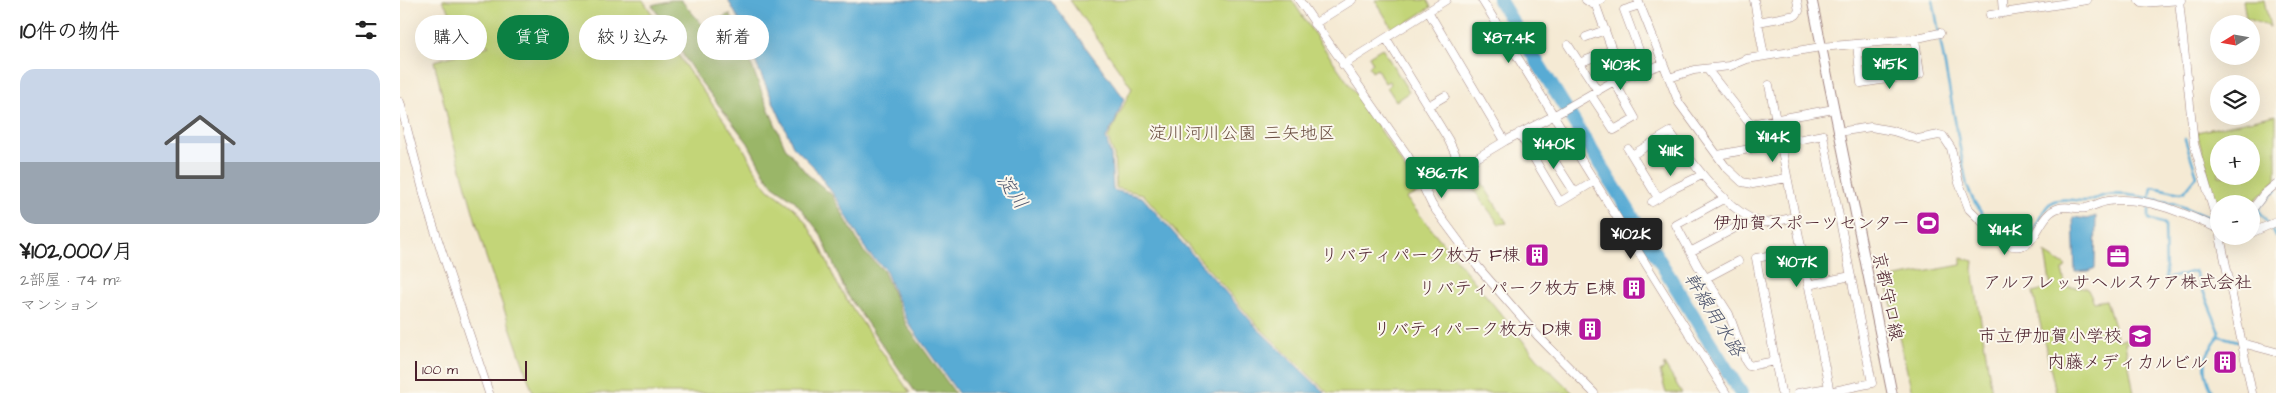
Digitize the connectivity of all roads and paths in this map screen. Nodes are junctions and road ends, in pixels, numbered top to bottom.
1 (1299, 0) edge
2 (1352, 0) edge
3 (1446, 0) edge
4 (1482, 0) edge
5 (1586, 0) edge
6 (1754, 0) edge
7 (1797, 0) edge
8 (1812, 0) edge
9 (2002, 0) edge
10 (2087, 0) edge
11 (2139, 0) edge
12 (2180, 0) edge
13 (1598, 1) edge
14 (1639, 2) edge
15 (2064, 2) edge
16 (2031, 4) edge
17 (1428, 11) junction
18 (2003, 13) junction
19 (1990, 15) dead end
20 (1758, 22) junction
21 (1314, 24) junction
22 (1605, 30) junction
23 (1940, 33) dead end
24 (1586, 37) dead end
25 (1386, 38) junction
26 (1915, 39) junction
27 (1857, 44) junction
28 (1568, 45) dead end
29 (1821, 47) junction
30 (1764, 56) junction
31 (1579, 63) junction
32 (1663, 64) junction
33 (1343, 65) junction
34 (1646, 69) junction
35 (1707, 69) junction
36 (1669, 78) junction
37 (1614, 81) junction
38 (1769, 85) dead end
39 (1595, 93) junction
40 (1445, 96) dead end
41 (400, 102) edge
42 (1428, 106) junction
43 (1834, 110) junction
44 (1554, 115) junction
45 (1776, 120) junction
46 (1838, 132) junction
47 (1519, 133) junction
48 (1505, 141) junction
49 (1781, 143) junction
50 (1681, 148) junction
51 (1530, 151) junction
52 (1669, 155) dead end
53 (1718, 155) junction
54 (1461, 166) junction
55 (1702, 175) junction
56 (1787, 178) junction
57 (1595, 181) junction
58 (2276, 184) edge
59 (1425, 189) junction
60 (1575, 193) junction
61 (2210, 196) edge
62 (1725, 198) junction
63 (2260, 199) edge
64 (1795, 217) junction
65 (2210, 218) edge
66 (1752, 219) junction
67 (2276, 222) edge
68 (1738, 227) junction
69 (2260, 229) edge
70 (1744, 234) dead end
71 (2222, 245) edge
72 (1801, 250) junction
73 (1690, 252) junction
74 (1738, 261) dead end
75 (1851, 276) junction
76 (1706, 278) junction
77 (1808, 284) junction
78 (2242, 343) junction
79 (2276, 352) edge
80 (1775, 361) junction
81 (1829, 391) edge
82 (489, 393) edge
83 (1594, 393) edge
84 (1726, 393) edge
85 (1783, 393) edge
86 (1798, 393) edge
87 (1892, 393) edge
88 (2252, 393) edge

1 - 21 street
2 - 21 street
3 - 17 street
4 - 44 street
5 - 13 street
6 - 20 street
7 - 20 street
8 - 29 main road, 京都守口線
9 - 18 street
10 - 15 street
11 - 12 street
12 - 61 street
13 - 22 street
14 - 32 street
14 - 34 street
15 - 16 street
16 - 18 street
17 - 25 street
17 - 48 street
18 - 19 street
20 - 30 street
21 - 33 street
22 - 24 street
22 - 31 street
23 - 26 street
25 - 33 street
25 - 42 street
26 - 27 street
26 - 27 street
27 - 29 street
28 - 31 street
29 - 30 street
29 - 43 main road, 京都守口線
30 - 35 street
31 - 39 street
32 - 34 street
32 - 36 street
33 - 59 street
34 - 37 street
35 - 36 street
35 - 45 street
36 - 53 street
37 - 39 street
37 - 39 street
38 - 45 street
39 - 44 street
40 - 42 street
41 - 82 street
42 - 54 street
43 - 45 street
43 - 46 main road, 京都守口線
44 - 47 street
44 - 57 street
45 - 49 street
46 - 65 street
46 - 87 main road, 京都守口線
47 - 48 street
47 - 51 street
48 - 54 street
49 - 53 street
49 - 56 street
49 - 75 street
50 - 52 street
50 - 55 street
50 - 55 street
51 - 60 street
51 - 60 street
53 - 56 street
54 - 59 street
55 - 62 street
56 - 64 street
57 - 60 street
57 - 84 street
58 - 63 street
59 - 83 street
62 - 66 street
62 - 73 street
64 - 66 street
64 - 72 street
66 - 68 street
67 - 69 street
68 - 70 street
68 - 73 street
71 - 78 street
72 - 77 street
72 - 80 street
73 - 76 street
74 - 76 street
75 - 77 street
75 - 81 street
76 - 80 street
77 - 81 street
78 - 79 street
78 - 88 street
80 - 85 street
81 - 86 street

